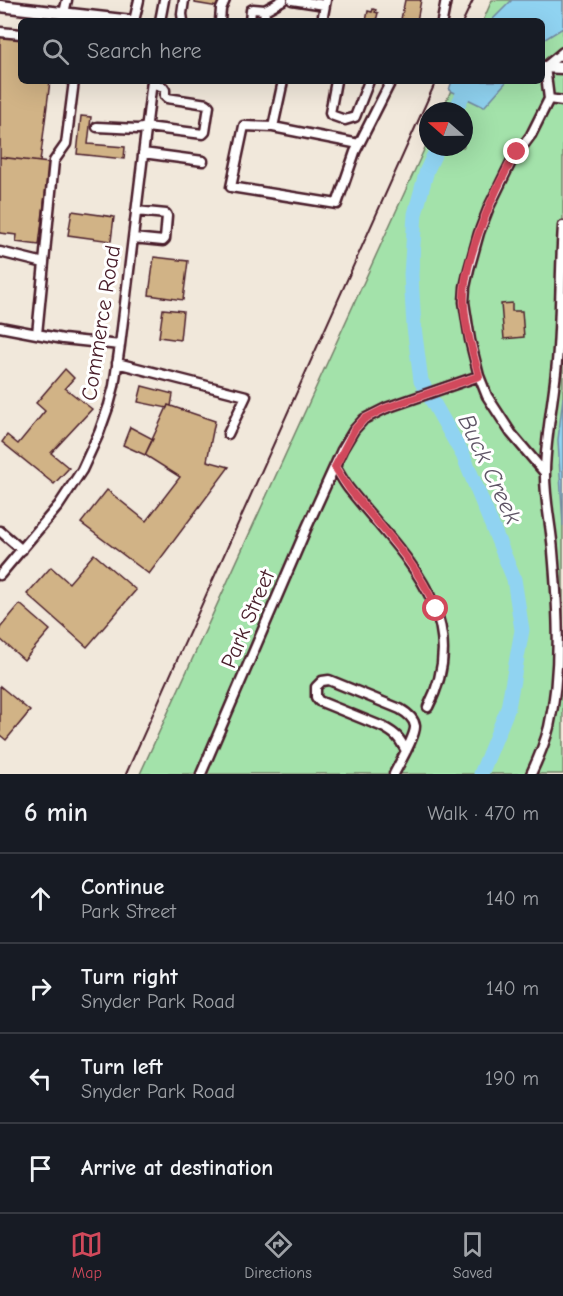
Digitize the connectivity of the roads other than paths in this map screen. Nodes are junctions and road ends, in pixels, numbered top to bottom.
1 (67, 0) edge
2 (139, 0) edge
3 (164, 0) edge
4 (184, 0) edge
5 (225, 0) edge
6 (283, 0) edge
7 (292, 0) edge
8 (446, 0) edge
9 (326, 2) edge
10 (0, 6) edge
11 (265, 10) junction
12 (64, 13) junction
13 (107, 18) edge
14 (134, 18) edge
15 (161, 18) edge
16 (183, 18) edge
17 (220, 18) edge
18 (250, 18) edge
19 (264, 18) edge
20 (323, 18) edge
21 (443, 18) edge
22 (0, 32) edge
23 (18, 34) edge
24 (563, 52) edge
25 (545, 66) edge
26 (545, 67) edge
27 (563, 68) edge
28 (545, 73) edge
29 (74, 84) edge
30 (152, 84) edge
31 (156, 84) edge
32 (282, 84) edge
33 (335, 84) edge
34 (368, 84) edge
35 (389, 84) edge
36 (549, 99) junction
37 (563, 101) edge
38 (97, 127) dead end
39 (147, 127) junction
40 (273, 127) junction
41 (359, 144) junction
42 (143, 153) junction
43 (203, 161) dead end
44 (136, 211) junction
45 (563, 226) edge
46 (133, 238) junction
47 (0, 252) edge
48 (44, 263) junction
49 (0, 327) edge
50 (37, 334) junction
51 (120, 345) junction
52 (117, 363) junction
53 (479, 376) junction
54 (228, 434) dead end
55 (335, 467) junction
56 (545, 473) junction
57 (0, 531) edge
58 (22, 550) junction
59 (0, 575) edge
60 (428, 707) dead end
61 (406, 751) junction
62 (201, 774) edge
63 (394, 774) edge
64 (531, 774) edge

1 - 12 street
2 - 14 street
3 - 15 street
4 - 16 street
5 - 17 street
6 - 11 street
7 - 9 street
8 - 21 street
9 - 20 street
10 - 12 main road
11 - 18 street
11 - 19 street
12 - 13 main road
22 - 23 street
24 - 25 street
26 - 27 main road
28 - 36 street
29 - 48 street
30 - 39 street, Commerce Road
31 - 39 street
32 - 40 street
33 - 34 street
35 - 41 street
36 - 37 street
36 - 53 street
38 - 39 street
39 - 42 street, Commerce Road
40 - 41 street
40 - 41 street
42 - 43 street
42 - 44 street, Commerce Road
44 - 46 street, Commerce Road
44 - 46 street
45 - 56 street
46 - 51 street, Commerce Road
47 - 48 street
48 - 50 street
49 - 50 street
50 - 51 street
51 - 52 street, Commerce Road
52 - 54 street
52 - 58 street, Commerce Road
53 - 55 street, Park Street
53 - 56 street
55 - 60 street
55 - 62 street, Park Street
56 - 64 street
57 - 58 street
58 - 59 street, Commerce Road
61 - 61 street
61 - 63 street

